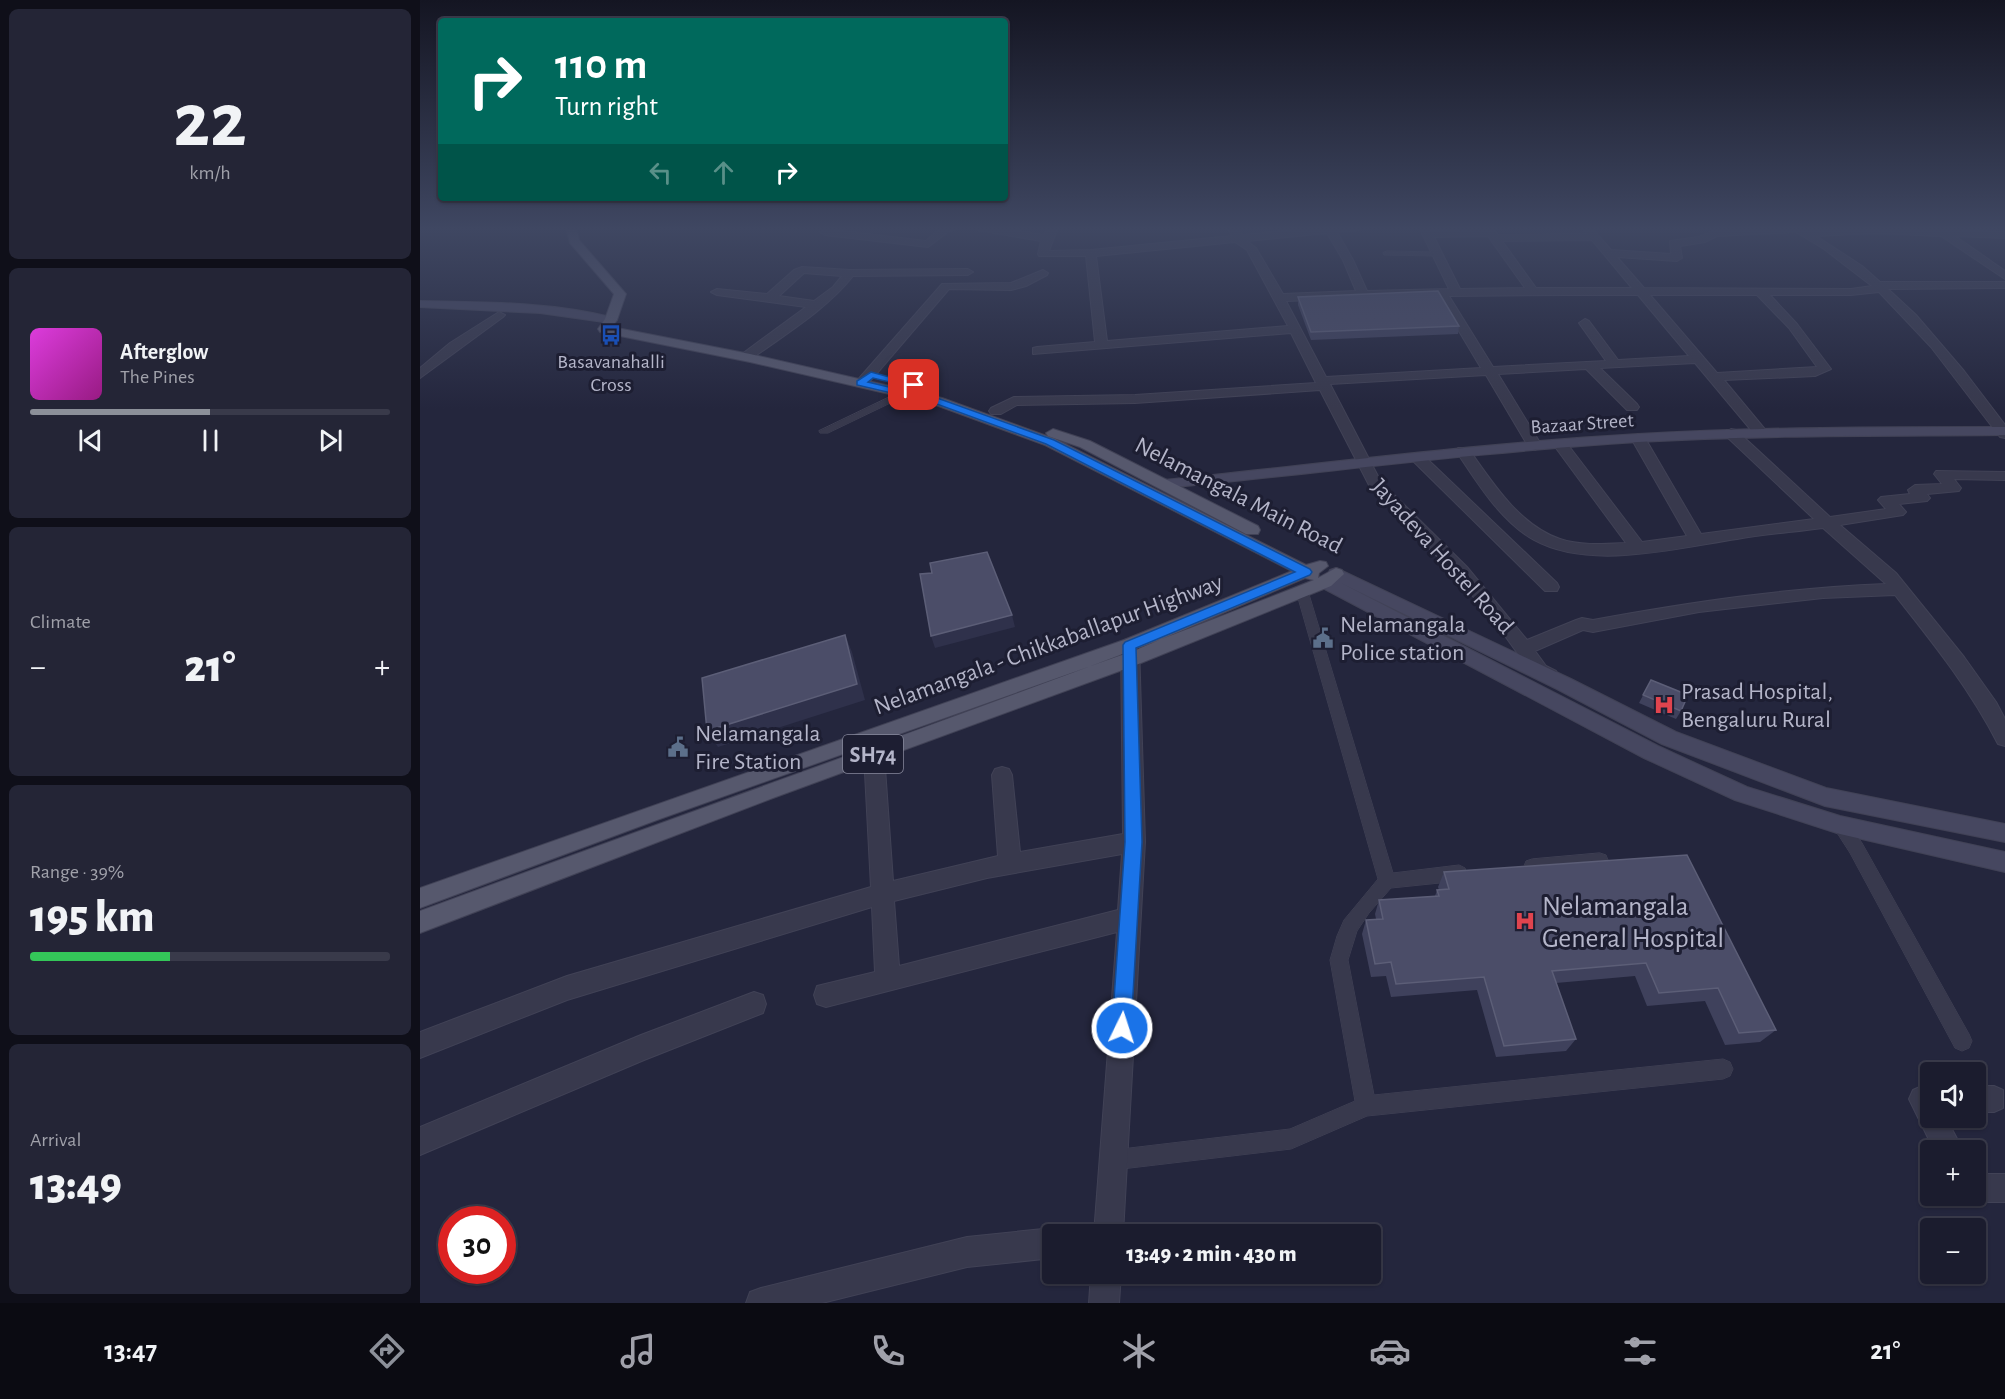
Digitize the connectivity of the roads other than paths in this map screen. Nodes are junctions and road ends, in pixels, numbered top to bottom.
1 (615, 288) edge
2 (781, 288) edge
3 (838, 288) edge
4 (944, 288) edge
5 (1095, 288) edge
6 (1273, 288) edge
7 (1360, 288) edge
8 (1454, 288) edge
9 (1530, 288) edge
10 (1873, 288) edge
11 (1884, 288) edge
12 (1639, 290) junction
13 (1532, 291) junction
14 (717, 292) dead end
15 (1442, 292) junction
16 (1456, 292) junction
17 (1761, 293) junction
18 (1363, 294) junction
19 (770, 298) junction
20 (1279, 298) junction
21 (420, 304) edge
22 (817, 305) junction
23 (420, 312) edge
24 (499, 315) junction
25 (1585, 323) dead end
26 (608, 324) junction
27 (1295, 329) junction
28 (1101, 345) junction
29 (1037, 351) dead end
30 (751, 353) junction
31 (1698, 359) junction
32 (1615, 365) junction
33 (1590, 366) junction
34 (1487, 370) junction
35 (420, 374) edge
36 (1714, 377) junction
37 (866, 379) junction
38 (1322, 383) junction
39 (904, 393) junction
40 (1632, 407) dead end
41 (996, 411) junction
42 (824, 431) dead end
43 (2004, 432) edge
44 (1731, 433) junction
45 (1761, 433) junction
46 (1638, 438) junction
47 (1560, 444) junction
48 (1535, 446) junction
49 (1463, 451) junction
50 (1417, 457) junction
51 (1364, 464) junction
52 (2005, 476) edge
53 (1164, 484) junction
54 (1826, 522) junction
55 (1696, 539) junction
56 (1637, 547) junction
57 (1318, 577) junction
58 (1551, 587) dead end
59 (1900, 589) junction
60 (1523, 649) junction
61 (1130, 653) junction
62 (1564, 684) junction
63 (2005, 738) edge
64 (874, 754) junction
65 (1002, 775) dead end
66 (651, 824) junction
67 (1840, 825) junction
68 (2005, 833) edge
69 (1134, 842) junction
70 (1600, 860) edge
71 (2005, 862) edge
72 (1010, 864) junction
73 (1517, 868) edge
74 (1470, 872) edge
75 (1388, 880) junction
76 (881, 894) junction
77 (420, 898) edge
78 (1129, 918) junction
79 (420, 922) edge
80 (888, 981) junction
81 (826, 995) dead end
82 (754, 1004) dead end
83 (1962, 1041) dead end
84 (420, 1045) edge
85 (1723, 1070) dead end
86 (1366, 1106) junction
87 (420, 1141) edge
88 (1113, 1160) junction
89 (1986, 1188) edge
90 (2005, 1188) edge
91 (1110, 1224) edge
92 (1042, 1244) edge
93 (1105, 1284) edge
94 (761, 1303) edge
95 (1104, 1303) edge

1 - 26 main road
2 - 19 street
3 - 22 street
4 - 37 street
5 - 28 street
6 - 20 street, Jayadeva Hostel Road
7 - 18 street
8 - 16 street
9 - 13 street
10 - 17 street
11 - 43 street
12 - 13 street
12 - 17 street
12 - 31 street
13 - 16 street
14 - 19 street
15 - 16 street
15 - 18 street
15 - 34 street
17 - 36 street
18 - 20 street
19 - 22 street
20 - 27 street, Jayadeva Hostel Road
21 - 26 main road
22 - 30 street
23 - 24 main road
24 - 26 main road
24 - 35 street
25 - 32 street
26 - 30 main road
27 - 28 street
27 - 38 street, Jayadeva Hostel Road
28 - 29 street
30 - 37 main road
31 - 32 street
31 - 36 street
32 - 33 street
33 - 34 street
33 - 40 street
34 - 38 street
34 - 48 street
36 - 45 street
37 - 39 main road
37 - 41 main road, Nelamangala Main Road
38 - 41 street
38 - 51 street, Jayadeva Hostel Road
39 - 42 lane
39 - 57 main road
41 - 53 main road, Nelamangala Main Road
43 - 45 main road, Bazaar Street
44 - 45 main road, Bazaar Street
44 - 46 main road, Bazaar Street
44 - 54 street
46 - 47 main road, Bazaar Street
46 - 55 street
47 - 48 main road, Bazaar Street
47 - 56 street
48 - 49 main road, Bazaar Street
49 - 50 main road, Bazaar Street
49 - 56 street
50 - 51 main road, Bazaar Street
50 - 58 street
51 - 53 main road, Bazaar Street
51 - 60 street, Jayadeva Hostel Road
52 - 54 street
53 - 57 main road, Nelamangala Main Road
54 - 55 street
54 - 59 street
55 - 56 street
57 - 61 main road, SH74
57 - 62 main road, Nelamangala Main Road
57 - 67 main road
57 - 75 lane
59 - 60 street
59 - 63 street
60 - 62 street, Jayadeva Hostel Road
61 - 64 main road, SH74
61 - 66 main road, Nelamangala - Chikkaballapur Highway / SH74
61 - 69 street
62 - 68 main road, Nelamangala Main Road
64 - 66 main road, SH74
64 - 76 street
65 - 72 street
66 - 77 main road, Nelamangala - Chikkaballapur Highway / SH74
66 - 79 main road, SH74
67 - 71 main road
67 - 83 lane
69 - 72 street
69 - 78 street
70 - 73 lane
72 - 76 street
74 - 75 lane
75 - 86 lane
76 - 80 street
76 - 84 street
78 - 80 street
78 - 88 street
80 - 81 street
82 - 87 street
85 - 86 lane
86 - 88 lane
88 - 91 street
89 - 90 street
92 - 94 street
93 - 95 street

